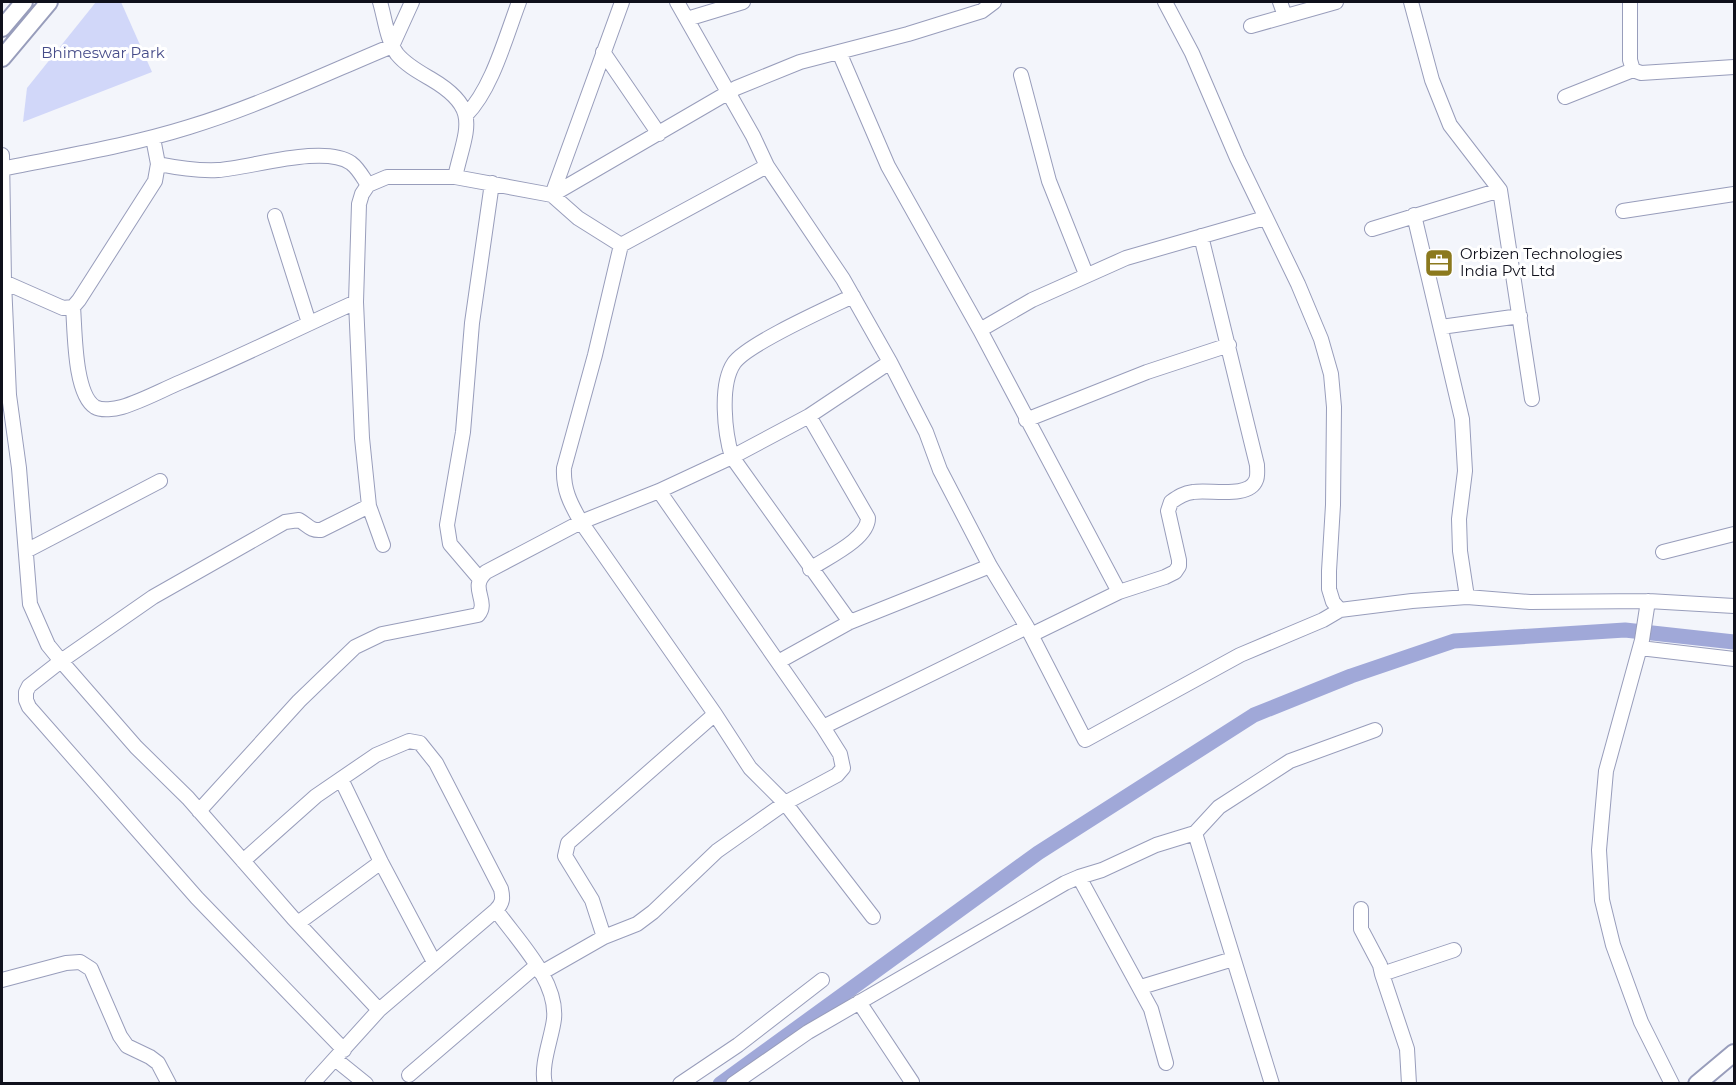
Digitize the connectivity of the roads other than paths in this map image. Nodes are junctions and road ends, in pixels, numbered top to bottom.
1 (24, 2) edge
2 (49, 2) edge
3 (380, 2) edge
4 (412, 2) edge
5 (519, 2) edge
6 (622, 2) edge
7 (677, 2) edge
8 (743, 2) edge
9 (994, 2) edge
10 (1165, 2) edge
11 (1280, 2) edge
12 (1336, 2) edge
13 (1410, 2) edge
14 (1630, 2) edge
15 (1285, 16) junction
16 (687, 19) junction
17 (1251, 26) dead end
18 (2, 28) edge
19 (392, 46) junction
20 (603, 52) junction
21 (839, 52) junction
22 (2, 58) edge
23 (1734, 67) edge
24 (1633, 70) junction
25 (1022, 75) dead end
26 (729, 92) junction
27 (1565, 97) dead end
28 (466, 115) junction
29 (658, 134) junction
30 (153, 138) junction
31 (2, 155) edge
32 (158, 164) junction
33 (767, 166) junction
34 (2, 169) edge
35 (454, 177) junction
36 (492, 183) junction
37 (368, 185) junction
38 (1500, 190) junction
39 (1734, 194) edge
40 (552, 195) junction
41 (1623, 211) dead end
42 (1414, 215) junction
43 (275, 216) dead end
44 (1265, 218) junction
45 (1372, 229) dead end
46 (1201, 236) junction
47 (621, 245) junction
48 (1086, 274) junction
49 (4, 282) junction
50 (853, 296) junction
51 (356, 302) junction
52 (73, 307) junction
53 (1520, 316) junction
54 (309, 323) junction
55 (1440, 327) junction
56 (980, 330) junction
57 (4, 345) edge
58 (1229, 345) junction
59 (890, 362) junction
60 (1532, 399) dead end
61 (809, 416) junction
62 (1026, 420) junction
63 (732, 457) junction
64 (160, 481) dead end
65 (659, 491) junction
66 (369, 506) junction
67 (580, 522) junction
68 (1734, 534) edge
69 (383, 545) dead end
70 (26, 551) junction
71 (1663, 552) dead end
72 (990, 566) junction
73 (810, 569) junction
74 (479, 578) junction
75 (1119, 592) junction
76 (1467, 597) junction
77 (1648, 606) junction
78 (1734, 606) edge
79 (1340, 610) junction
80 (850, 622) junction
81 (1029, 631) junction
82 (1641, 644) junction
83 (1734, 659) edge
84 (61, 661) junction
85 (778, 662) junction
86 (715, 714) junction
87 (823, 727) junction
88 (1375, 730) dead end
89 (341, 779) junction
90 (785, 803) junction
91 (199, 811) junction
92 (1195, 833) junction
93 (243, 861) junction
94 (381, 862) junction
95 (1078, 877) junction
96 (1361, 909) dead end
97 (496, 910) junction
98 (873, 917) dead end
99 (298, 923) junction
100 (604, 937) junction
101 (1454, 950) dead end
102 (1233, 959) junction
103 (434, 962) junction
104 (539, 969) junction
105 (1382, 974) junction
106 (2, 980) edge
107 (822, 980) dead end
108 (1141, 987) junction
109 (859, 1002) junction
110 (379, 1010) junction
111 (1734, 1053) edge
112 (340, 1054) junction
113 (1166, 1063) dead end
114 (409, 1075) dead end
115 (912, 1082) dead end
116 (170, 1083) edge
117 (312, 1083) edge
118 (366, 1083) edge
119 (545, 1083) edge
120 (680, 1083) edge
121 (733, 1083) edge
122 (1272, 1083) edge
123 (1409, 1083) edge
124 (1672, 1083) edge
125 (1697, 1083) edge

1 - 18 street
2 - 22 street
3 - 19 street
4 - 19 street
5 - 28 street
6 - 20 street
7 - 16 street
8 - 16 street
9 - 21 street
10 - 44 street
11 - 15 street
12 - 15 street
13 - 38 street
14 - 24 street
15 - 17 street
16 - 26 street
19 - 28 street
19 - 30 street
20 - 29 street
20 - 40 street
21 - 26 street
21 - 56 street
23 - 24 street
24 - 27 street
25 - 48 street
26 - 29 street
26 - 33 street
28 - 35 street
29 - 40 street
30 - 32 street
30 - 34 street
31 - 34 street
32 - 37 street
32 - 52 street
33 - 47 street
33 - 50 street
34 - 49 street
35 - 36 street
35 - 37 street
36 - 40 street
36 - 74 street
37 - 51 street
38 - 42 street
38 - 53 street
39 - 41 street
40 - 47 street
42 - 45 street
42 - 55 street
43 - 54 street
44 - 46 street
44 - 79 street
46 - 48 street
46 - 58 street
47 - 67 street
48 - 56 street
49 - 52 street
49 - 57 street
50 - 59 street
50 - 63 street
51 - 54 street
51 - 66 street
52 - 54 street
53 - 55 street
53 - 60 street
55 - 76 street
56 - 62 street
57 - 70 street
58 - 62 street
58 - 75 street
59 - 61 street
59 - 72 street
61 - 63 street
61 - 73 street
62 - 75 street
63 - 65 street
63 - 73 street
64 - 70 street
65 - 67 street
65 - 85 street
66 - 69 street
66 - 84 street
67 - 74 street
67 - 86 street
68 - 71 street
70 - 84 street
72 - 80 street
72 - 81 street
73 - 80 street
74 - 91 street
75 - 81 street
76 - 77 street
76 - 79 street
77 - 78 street
77 - 82 street
79 - 81 street
80 - 85 street
81 - 87 street
82 - 83 street
82 - 124 street
84 - 91 street
84 - 112 street
85 - 87 street
86 - 90 street
86 - 100 street
87 - 90 street
88 - 92 street
89 - 93 street
89 - 94 street
89 - 97 street
90 - 98 street
90 - 100 street
91 - 93 street
92 - 95 street
92 - 102 street
93 - 99 street
94 - 99 street
94 - 103 street
95 - 108 street
95 - 109 street
96 - 105 street
97 - 103 street
97 - 104 street
99 - 110 street
100 - 104 street
101 - 105 street
102 - 108 street
102 - 122 street
103 - 110 street
104 - 114 street
104 - 119 street
105 - 123 street
106 - 116 street
107 - 120 street
108 - 113 street
109 - 115 street
109 - 121 street
110 - 112 street
111 - 125 street
112 - 117 street
112 - 118 street

